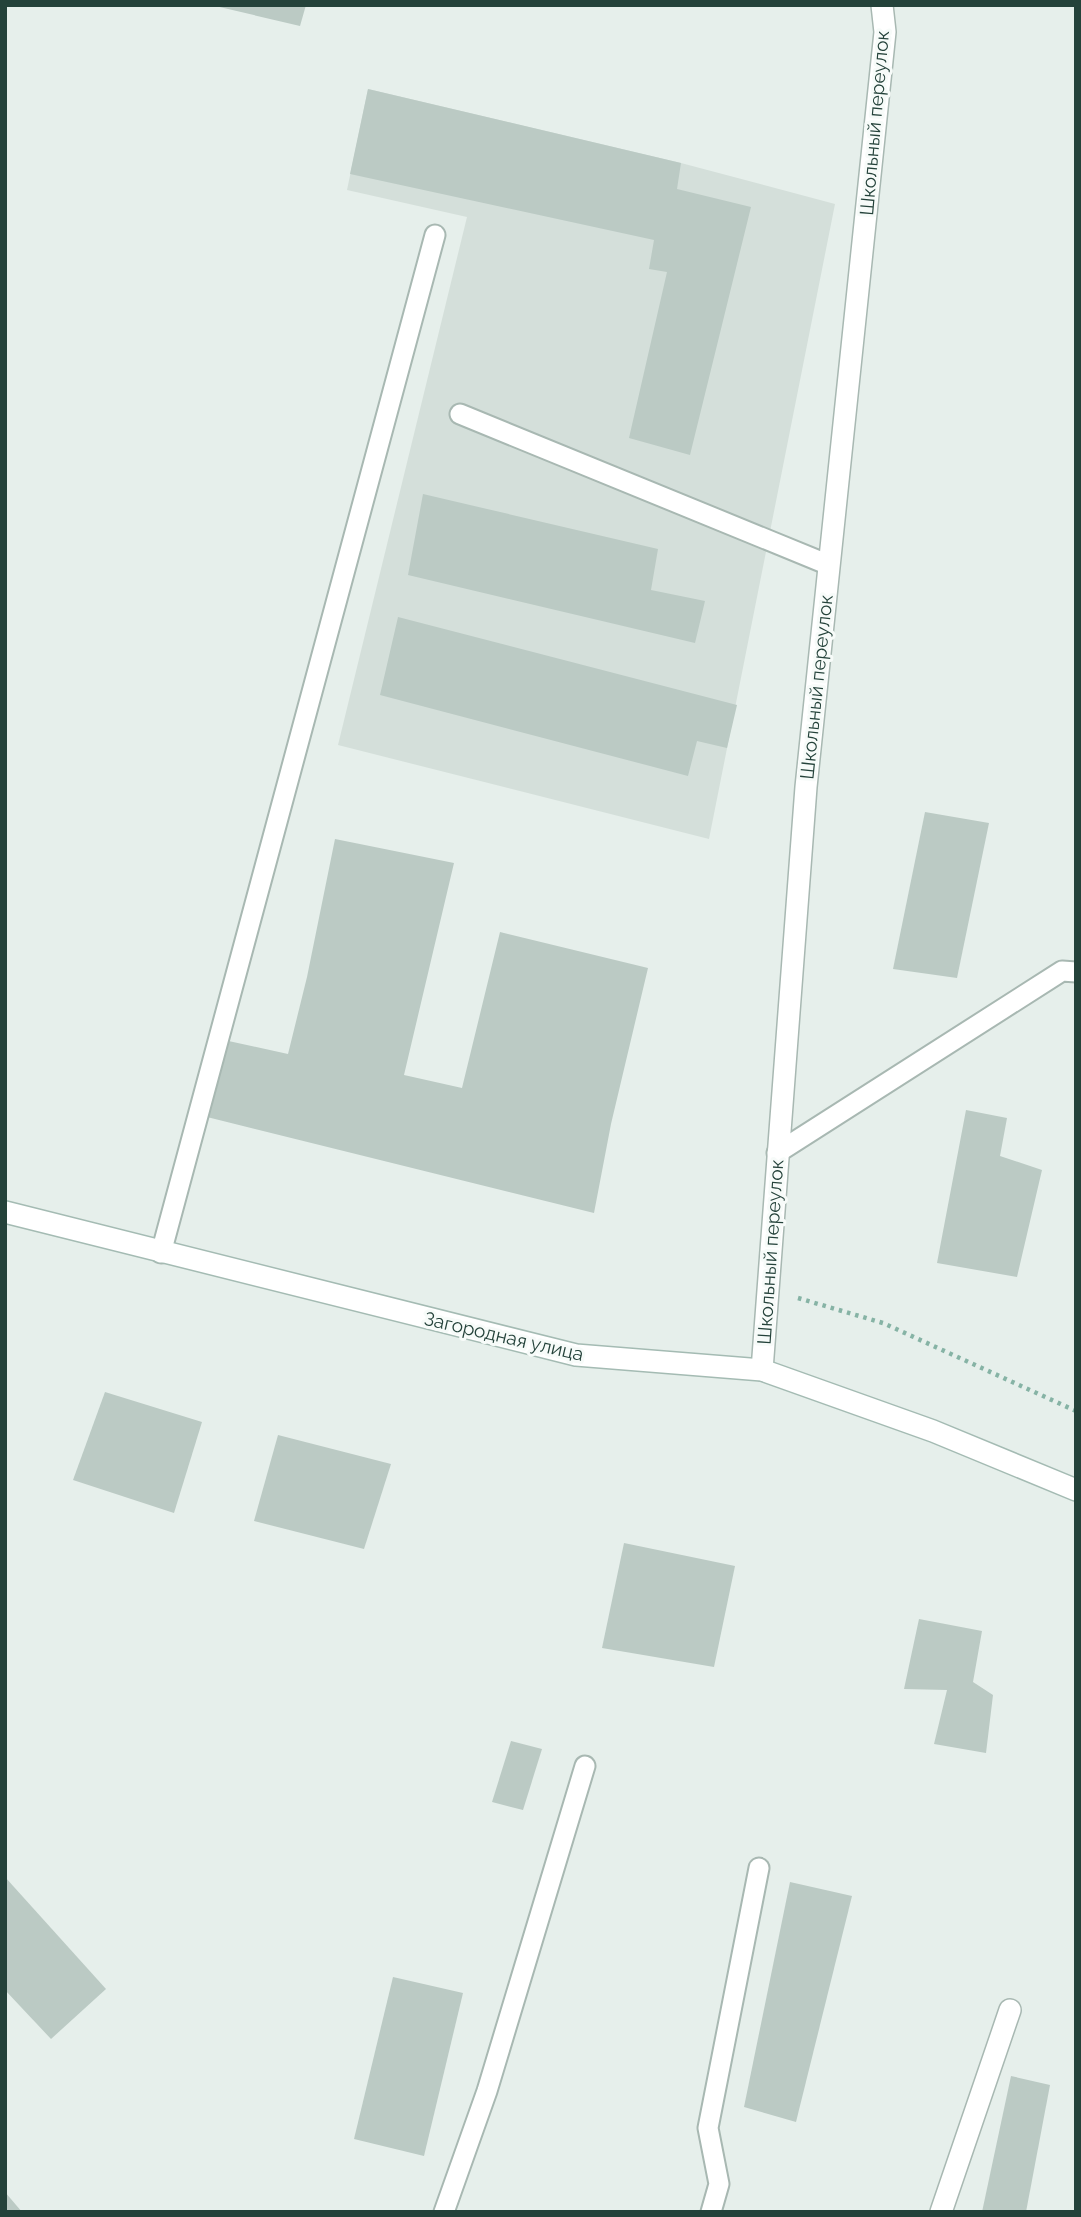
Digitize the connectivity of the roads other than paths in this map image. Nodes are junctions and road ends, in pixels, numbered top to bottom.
1 (883, 5) edge
2 (435, 235) dead end
3 (460, 414) dead end
4 (829, 565) junction
5 (1076, 972) edge
6 (777, 1153) junction
7 (5, 1212) edge
8 (161, 1253) junction
9 (762, 1370) junction
10 (1076, 1490) edge
11 (585, 1766) dead end
12 (759, 1868) dead end
13 (1010, 2010) dead end
14 (444, 2212) edge
15 (711, 2212) edge
16 (941, 2212) edge

1 - 4 street, Школьный переулок
2 - 8 lane
3 - 4 lane
4 - 6 street, Школьный переулок
5 - 6 lane
6 - 9 street, Школьный переулок
7 - 8 street, Загородная улица
8 - 9 street, Загородная улица
9 - 10 street, Загородная улица
11 - 14 lane
12 - 15 lane
13 - 16 street

